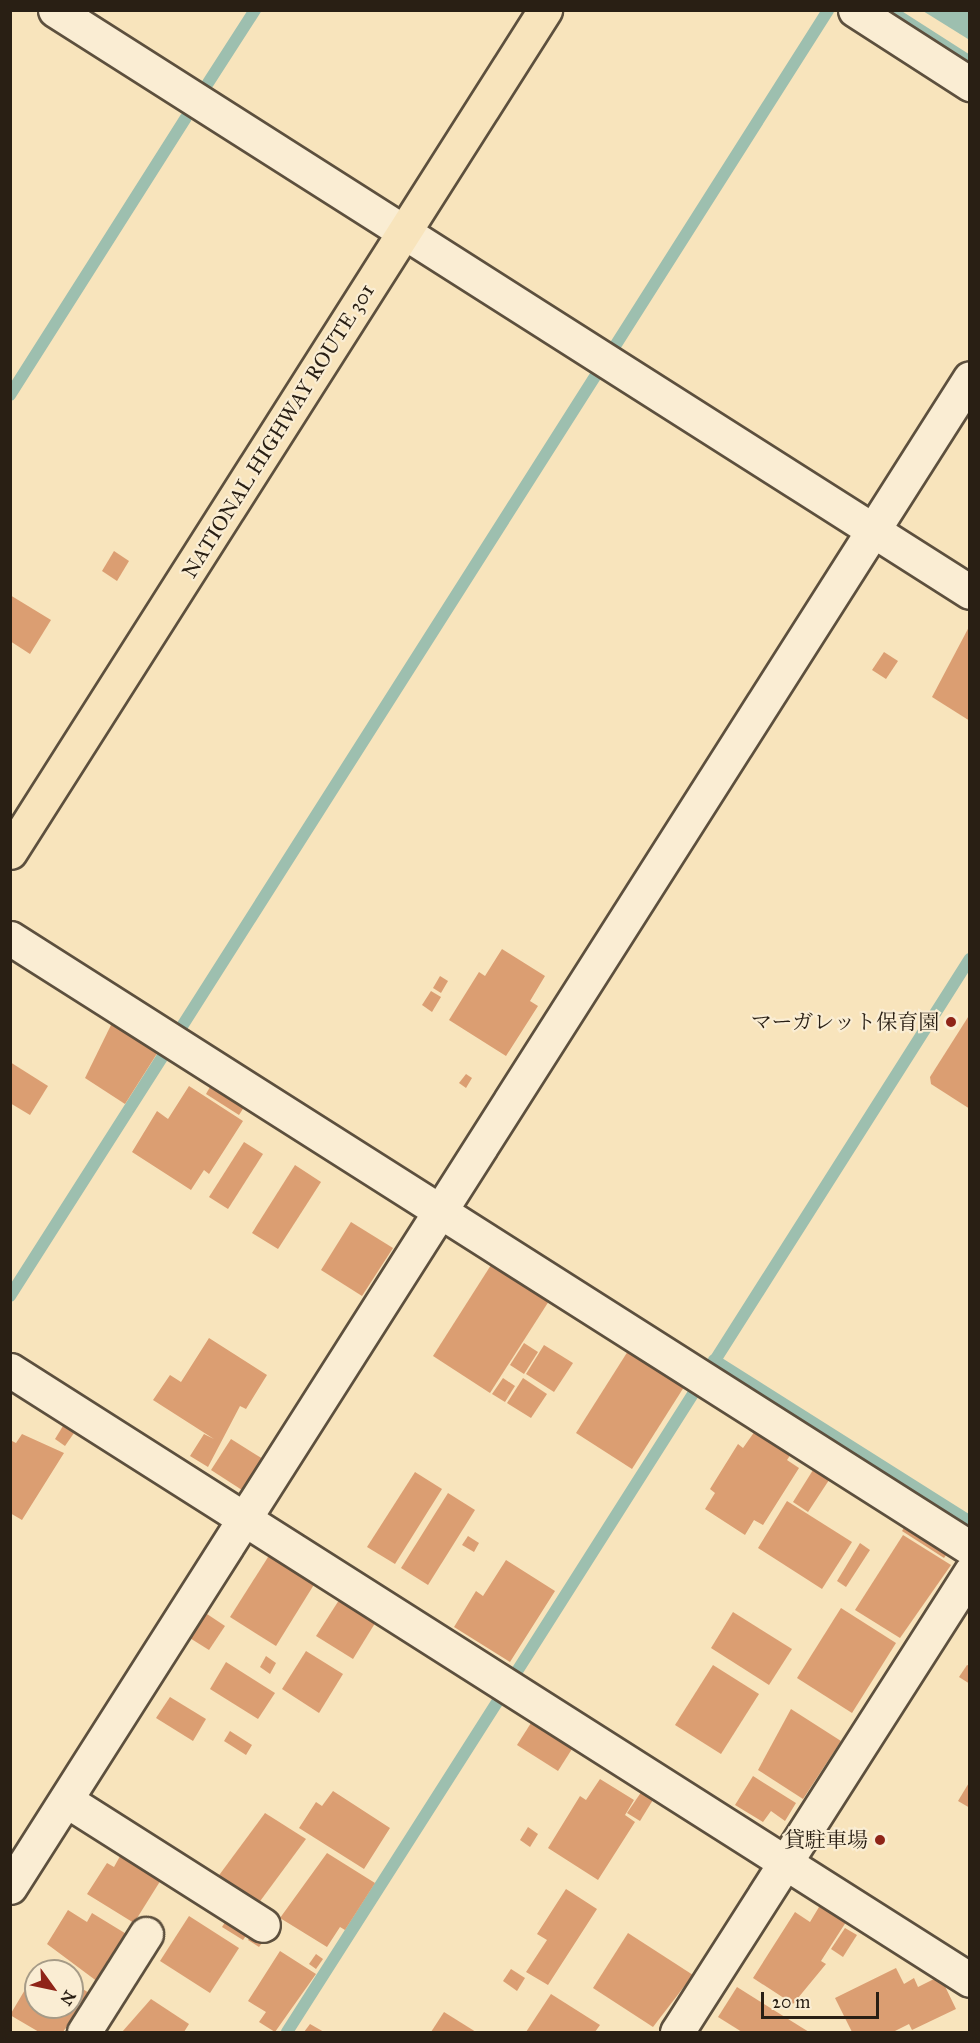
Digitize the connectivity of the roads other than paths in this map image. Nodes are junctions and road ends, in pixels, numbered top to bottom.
1 (55, 10) edge
2 (545, 10) edge
3 (855, 10) edge
4 (969, 84) edge
5 (404, 232) junction
6 (969, 378) edge
7 (873, 530) junction
8 (969, 592) edge
9 (10, 852) edge
10 (10, 938) edge
11 (440, 1211) junction
12 (10, 1370) edge
13 (244, 1519) junction
14 (969, 1548) edge
15 (969, 1573) edge
16 (66, 1800) junction
17 (785, 1863) junction
18 (10, 1887) edge
19 (263, 1925) dead end
20 (146, 1934) dead end
21 (969, 1980) edge
22 (84, 2032) edge
23 (677, 2032) edge

1 - 5 street
2 - 5 highway, NATIONAL HIGHWAY ROUTE 301
3 - 4 street
5 - 7 street
5 - 9 highway, NATIONAL HIGHWAY ROUTE 301
6 - 7 street
7 - 8 street
7 - 11 street
10 - 11 street
11 - 13 street
11 - 14 street
12 - 13 street
13 - 16 street
13 - 17 street
15 - 17 street
16 - 18 street
16 - 19 street
17 - 21 street
17 - 23 street
20 - 22 street

